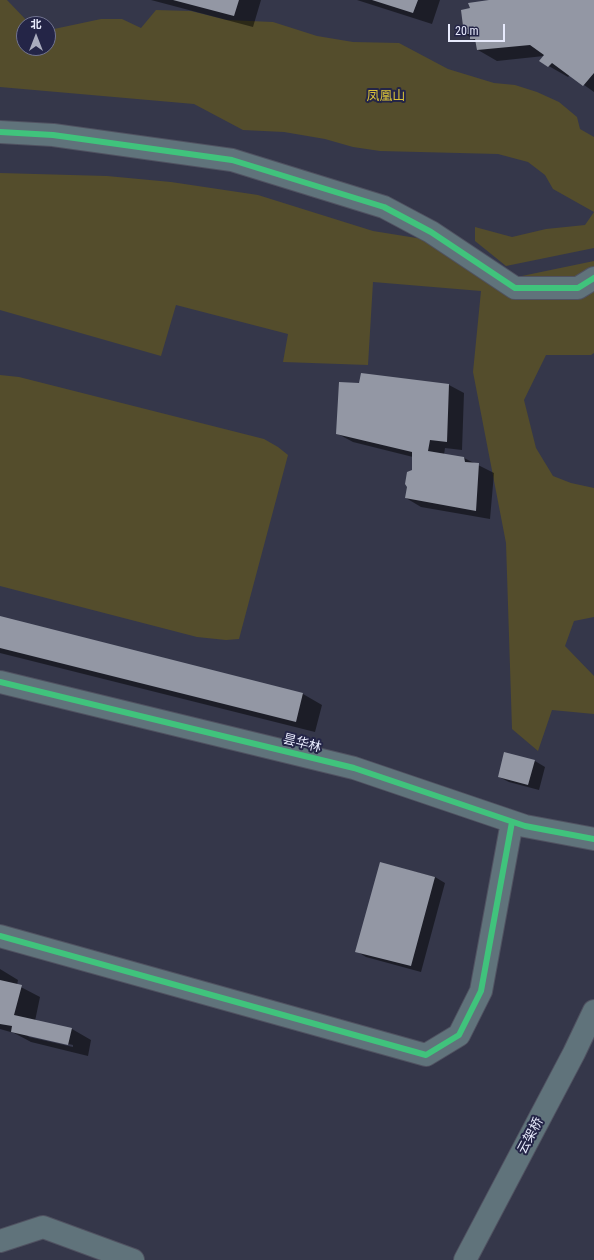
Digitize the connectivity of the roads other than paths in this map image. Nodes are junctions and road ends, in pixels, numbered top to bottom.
1 (0, 132) edge
2 (594, 278) edge
3 (0, 682) edge
4 (512, 822) junction
5 (594, 839) edge
6 (0, 936) edge
7 (594, 1011) edge
8 (0, 1241) edge
9 (132, 1260) edge
10 (466, 1260) edge

1 - 2 street
3 - 4 street, 昙华林
4 - 5 street, 昙华林
4 - 6 street
7 - 10 street, 云架桥
8 - 9 street

